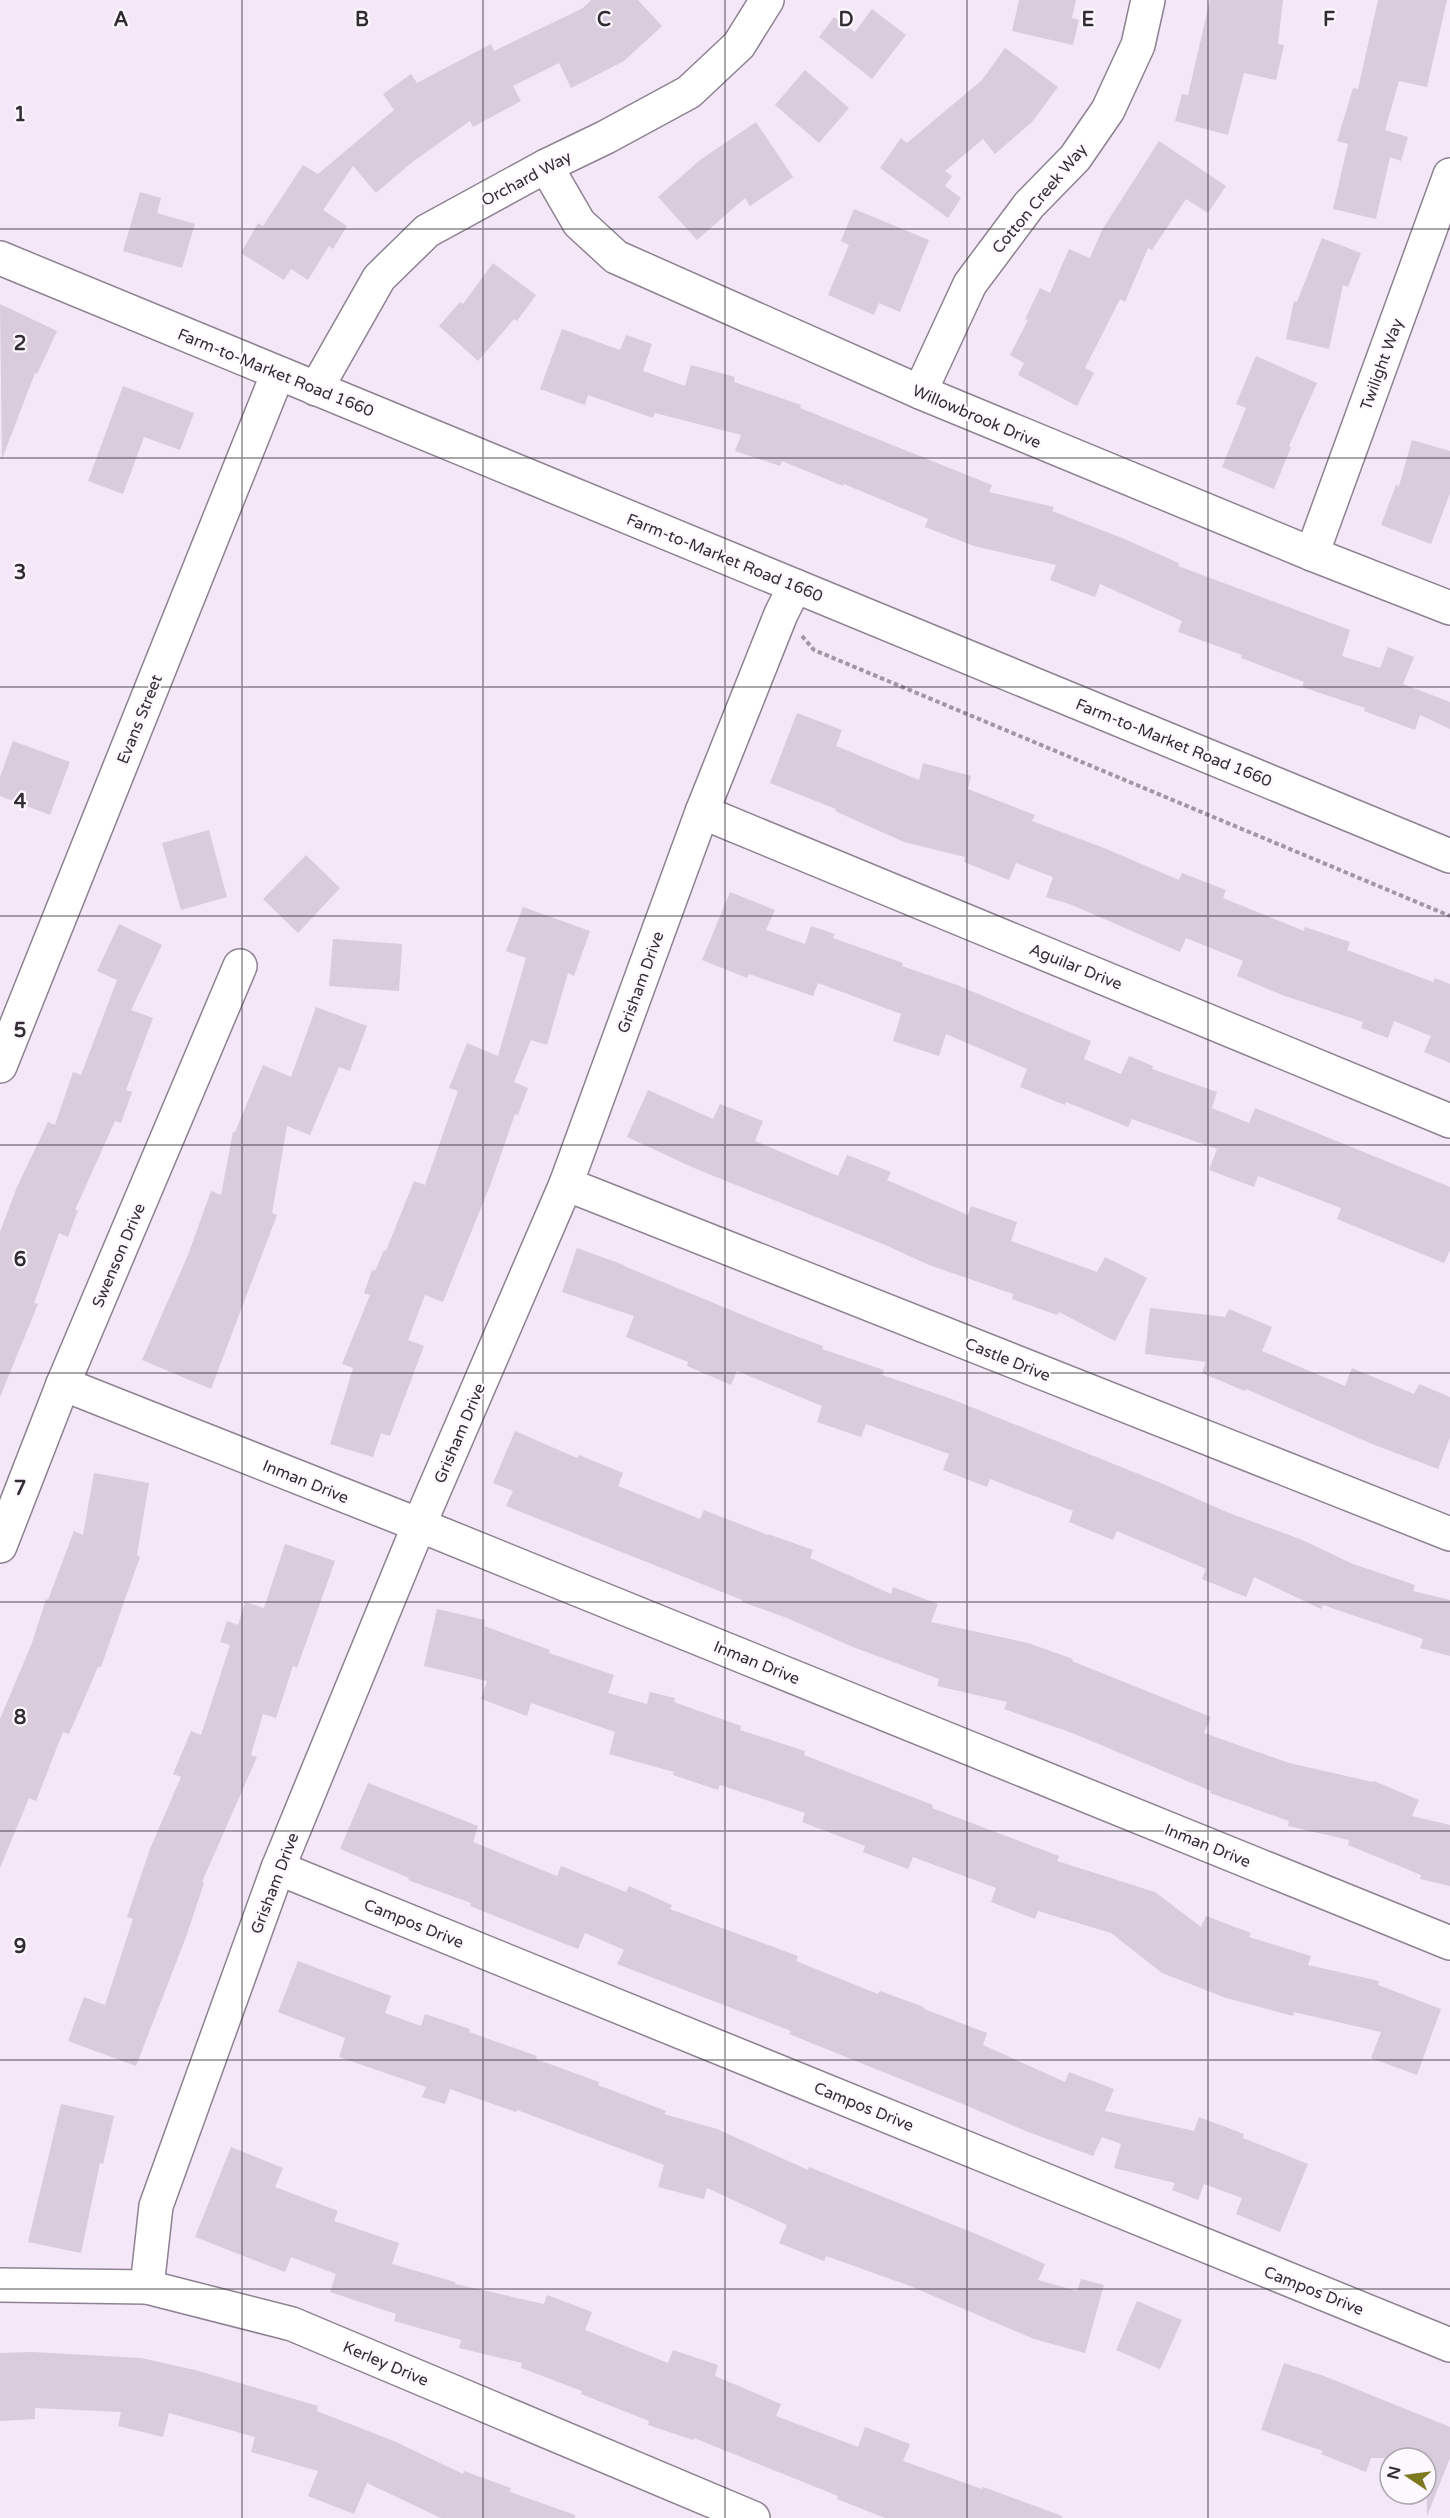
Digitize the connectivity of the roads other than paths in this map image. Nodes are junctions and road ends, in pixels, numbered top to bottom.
1 (767, 0) edge
2 (1148, 0) edge
3 (546, 166) junction
4 (1450, 175) edge
5 (0, 258) edge
6 (278, 373) junction
7 (316, 389) junction
8 (920, 392) junction
9 (1312, 554) junction
10 (795, 586) junction
11 (1450, 608) edge
12 (702, 812) junction
13 (1450, 856) edge
14 (240, 966) dead end
15 (3, 1049) edge
16 (1450, 1121) edge
17 (566, 1184) junction
18 (63, 1384) junction
19 (419, 1525) junction
20 (1450, 1534) edge
21 (0, 1546) edge
22 (278, 1868) junction
23 (1450, 1943) edge
24 (0, 2286) edge
25 (147, 2288) junction
26 (1450, 2345) edge
27 (753, 2518) edge

1 - 3 street, Orchard Way
2 - 8 street, Cotton Creek Way
3 - 7 street, Orchard Way
3 - 8 street, Willowbrook Drive
4 - 9 street, Twilight Way
5 - 6 street, Farm-to-Market Road 1660
6 - 7 street, Farm-to-Market Road 1660
6 - 15 street, Evans Street
7 - 10 street, Farm-to-Market Road 1660
8 - 9 street, Willowbrook Drive
9 - 11 street, Willowbrook Drive
10 - 12 street, Grisham Drive
10 - 13 street, Farm-to-Market Road 1660
12 - 16 street, Aguilar Drive
12 - 17 street, Grisham Drive
14 - 18 street, Swenson Drive
17 - 19 street, Grisham Drive
17 - 20 street, Castle Drive
18 - 19 street, Inman Drive
18 - 21 street, Swenson Drive
19 - 22 street, Grisham Drive
19 - 23 street, Inman Drive
22 - 25 street, Grisham Drive
22 - 26 street, Campos Drive
24 - 25 street, Kerley Drive
25 - 27 street, Kerley Drive

